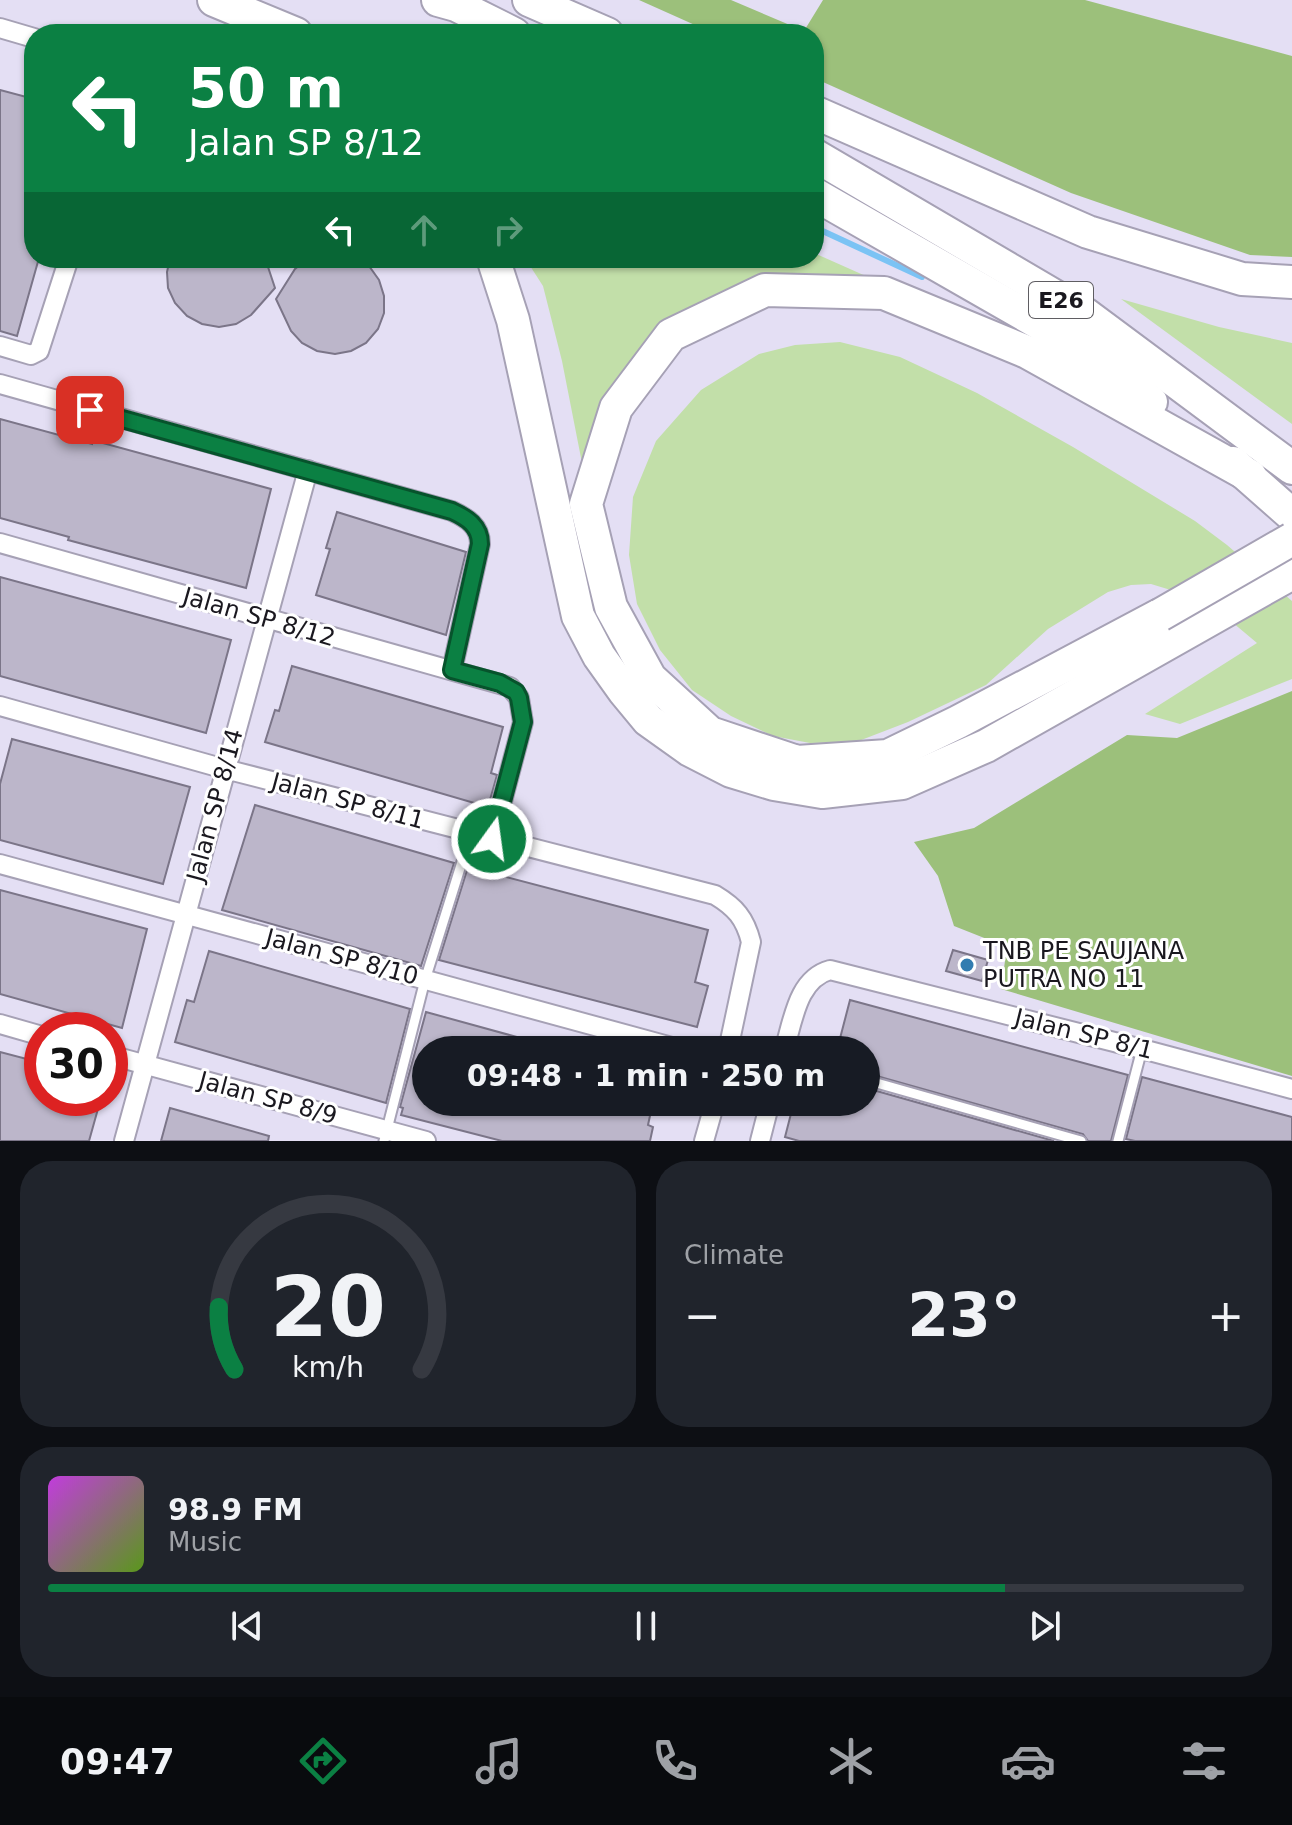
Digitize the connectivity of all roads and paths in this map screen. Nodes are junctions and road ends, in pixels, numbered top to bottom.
1 (214, 0) edge
2 (438, 0) edge
3 (529, 0) edge
4 (272, 24) edge
5 (494, 24) edge
6 (584, 24) edge
7 (0, 28) edge
8 (24, 35) edge
9 (824, 116) edge
10 (824, 161) edge
11 (824, 200) edge
12 (66, 268) edge
13 (496, 268) edge
14 (1292, 282) edge
15 (0, 346) edge
16 (0, 384) edge
17 (1292, 468) edge
18 (308, 470) junction
19 (1250, 476) junction
20 (1292, 515) edge
21 (1292, 539) edge
22 (0, 543) edge
23 (1292, 573) edge
24 (266, 620) junction
25 (1168, 627) junction
26 (452, 670) junction
27 (0, 706) edge
28 (225, 769) junction
29 (471, 833) junction
30 (492, 839) junction
31 (0, 864) edge
32 (186, 915) junction
33 (425, 980) junction
34 (0, 1024) edge
35 (24, 1031) edge
36 (631, 1036) edge
37 (731, 1036) edge
38 (789, 1036) edge
39 (1142, 1049) junction
40 (128, 1060) edge
41 (145, 1064) junction
42 (880, 1084) edge
43 (1292, 1089) edge
44 (711, 1116) edge
45 (767, 1116) edge
46 (385, 1136) edge
47 (124, 1141) edge
48 (426, 1141) edge
49 (704, 1141) edge
50 (761, 1141) edge
51 (1081, 1141) edge
52 (1118, 1141) edge

1 - 4 highway
2 - 5 highway
3 - 6 highway
7 - 8 street
9 - 14 highway
10 - 17 highway, E26
11 - 19 highway, E26
12 - 15 street
13 - 25 highway
16 - 18 street
18 - 24 street, Jalan SP 8/14
18 - 26 street
19 - 20 highway, E26
19 - 25 highway
21 - 25 highway, bridge
22 - 24 street, Jalan SP 8/12
23 - 25 highway
24 - 26 street, Jalan SP 8/12
24 - 28 street, Jalan SP 8/14
26 - 30 street, Jalan SP 8/12
27 - 28 street, Jalan SP 8/11
28 - 29 street, Jalan SP 8/11
28 - 32 street, Jalan SP 8/14
29 - 30 street, Jalan SP 8/11
29 - 33 lane
30 - 37 street, Jalan SP 8/11
31 - 32 street, Jalan SP 8/10
32 - 33 street, Jalan SP 8/10
32 - 41 street, Jalan SP 8/14
33 - 36 street, Jalan SP 8/10
33 - 46 lane
34 - 35 street
38 - 39 street, Jalan SP 8/1
39 - 43 street, Jalan SP 8/1
39 - 52 lane
40 - 41 street, Jalan SP 8/9
41 - 46 street, Jalan SP 8/9
41 - 47 street, Jalan SP 8/14
42 - 51 lane
44 - 49 street
45 - 50 street
46 - 48 street, Jalan SP 8/9

